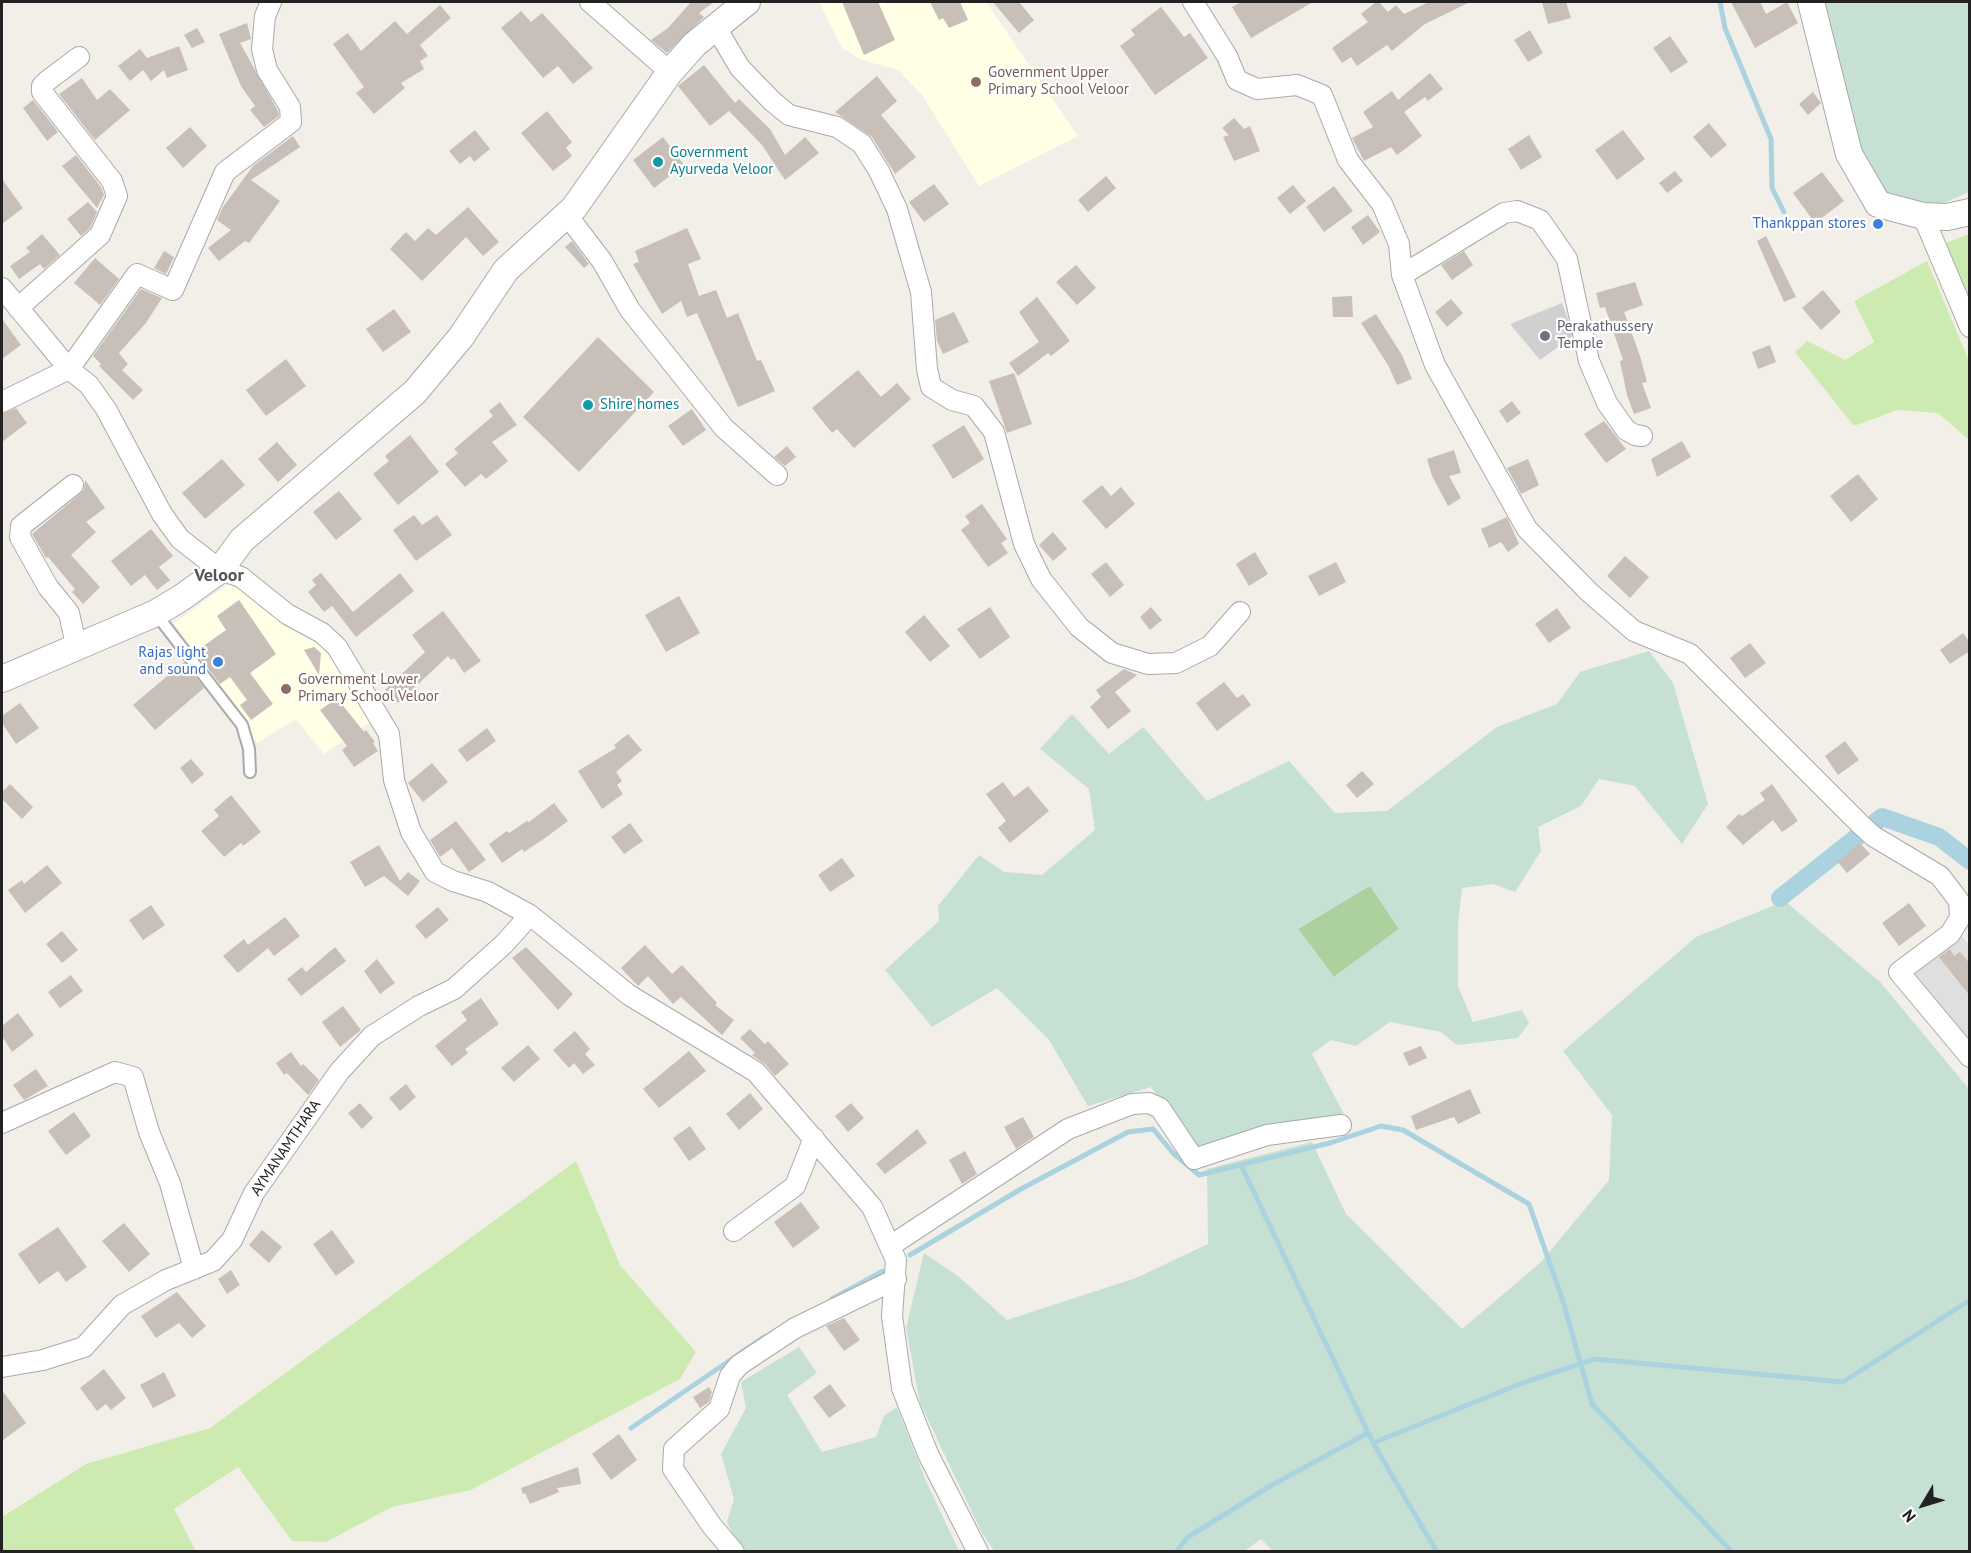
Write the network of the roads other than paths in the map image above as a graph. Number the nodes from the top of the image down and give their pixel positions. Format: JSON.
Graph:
{"nodes":[{"id":1,"x":272,"y":2,"type":"edge"},
{"id":2,"x":590,"y":2,"type":"edge"},
{"id":3,"x":747,"y":2,"type":"edge"},
{"id":4,"x":1193,"y":2,"type":"edge"},
{"id":5,"x":1811,"y":2,"type":"edge"},
{"id":6,"x":716,"y":26,"type":"junction"},
{"id":7,"x":79,"y":57,"type":"dead end"},
{"id":8,"x":670,"y":72,"type":"junction"},
{"id":9,"x":1970,"y":212,"type":"edge"},
{"id":10,"x":567,"y":215,"type":"junction"},
{"id":11,"x":1923,"y":216,"type":"junction"},
{"id":12,"x":1402,"y":275,"type":"junction"},
{"id":13,"x":2,"y":288,"type":"edge"},
{"id":14,"x":18,"y":308,"type":"junction"},
{"id":15,"x":1970,"y":327,"type":"edge"},
{"id":16,"x":69,"y":369,"type":"junction"},
{"id":17,"x":2,"y":402,"type":"edge"},
{"id":18,"x":1642,"y":436,"type":"dead end"},
{"id":19,"x":777,"y":475,"type":"dead end"},
{"id":20,"x":73,"y":484,"type":"dead end"},
{"id":21,"x":219,"y":570,"type":"junction"},
{"id":22,"x":1240,"y":612,"type":"dead end"},
{"id":23,"x":156,"y":613,"type":"junction"},
{"id":24,"x":76,"y":645,"type":"junction"},
{"id":25,"x":2,"y":679,"type":"edge"},
{"id":26,"x":250,"y":772,"type":"dead end"},
{"id":27,"x":530,"y":915,"type":"junction"},
{"id":28,"x":1965,"y":916,"type":"edge"},
{"id":29,"x":1970,"y":1057,"type":"edge"},
{"id":30,"x":2,"y":1123,"type":"edge"},
{"id":31,"x":1341,"y":1125,"type":"dead end"},
{"id":32,"x":814,"y":1138,"type":"junction"},
{"id":33,"x":734,"y":1231,"type":"dead end"},
{"id":34,"x":891,"y":1246,"type":"junction"},
{"id":35,"x":194,"y":1269,"type":"junction"},
{"id":36,"x":896,"y":1279,"type":"junction"},
{"id":37,"x":2,"y":1367,"type":"edge"},
{"id":38,"x":734,"y":1551,"type":"edge"},
{"id":39,"x":978,"y":1551,"type":"edge"}],
"edges":[{"from":1,"to":16,"type":"street"},
{"from":2,"to":8,"type":"street"},
{"from":3,"to":6,"type":"street"},
{"from":4,"to":12,"type":"street"},
{"from":5,"to":11,"type":"street"},
{"from":6,"to":8,"type":"street"},
{"from":6,"to":22,"type":"street"},
{"from":7,"to":14,"type":"street"},
{"from":8,"to":10,"type":"street"},
{"from":9,"to":11,"type":"street"},
{"from":10,"to":19,"type":"street"},
{"from":10,"to":21,"type":"street"},
{"from":11,"to":15,"type":"street"},
{"from":12,"to":18,"type":"street"},
{"from":12,"to":28,"type":"street"},
{"from":13,"to":14,"type":"street"},
{"from":14,"to":16,"type":"street"},
{"from":16,"to":17,"type":"street"},
{"from":16,"to":21,"type":"street"},
{"from":20,"to":24,"type":"street"},
{"from":21,"to":23,"type":"street"},
{"from":21,"to":27,"type":"street"},
{"from":23,"to":24,"type":"street"},
{"from":23,"to":26,"type":"lane"},
{"from":24,"to":25,"type":"street"},
{"from":27,"to":32,"type":"street"},
{"from":27,"to":35,"type":"street","name":"AYMANAMTHARA"},
{"from":28,"to":29,"type":"street"},
{"from":30,"to":35,"type":"street"},
{"from":31,"to":34,"type":"street"},
{"from":32,"to":33,"type":"street"},
{"from":32,"to":34,"type":"street"},
{"from":34,"to":36,"type":"street"},
{"from":35,"to":37,"type":"street","name":"AYMANAMTHARA"},
{"from":36,"to":38,"type":"street"},
{"from":36,"to":39,"type":"street"}]}
